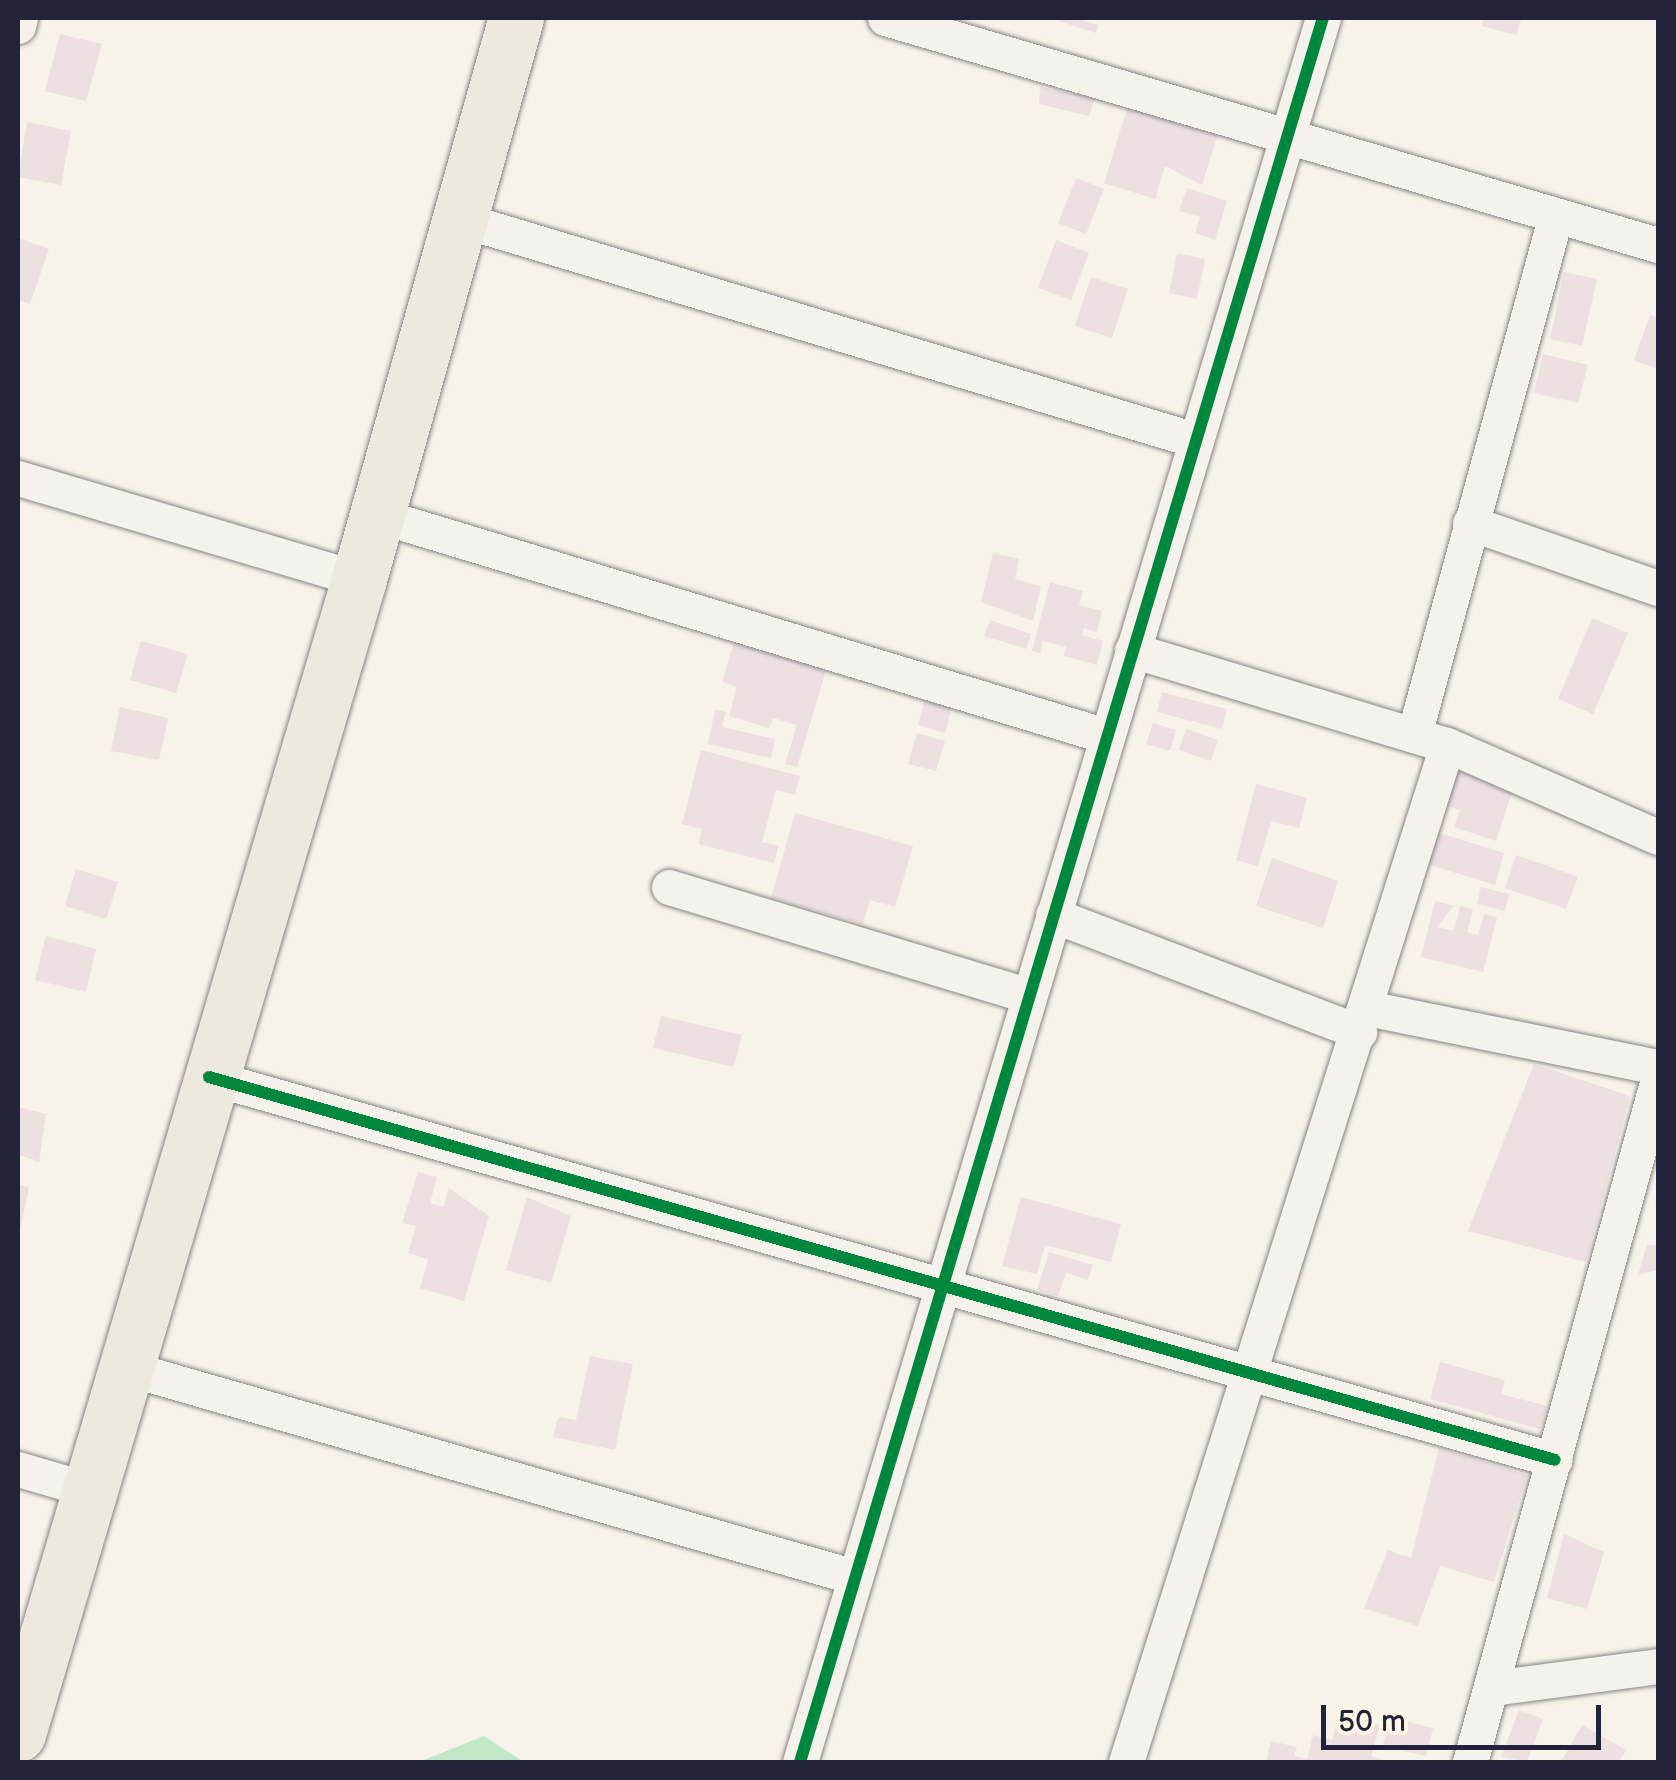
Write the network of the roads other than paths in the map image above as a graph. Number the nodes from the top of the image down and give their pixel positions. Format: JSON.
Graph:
{"nodes":[{"id":1,"x":20,"y":18,"type":"edge"},
{"id":2,"x":516,"y":18,"type":"edge"},
{"id":3,"x":1323,"y":18,"type":"edge"},
{"id":4,"x":897,"y":19,"type":"edge"},
{"id":5,"x":18,"y":26,"type":"edge"},
{"id":6,"x":1288,"y":141,"type":"junction"},
{"id":7,"x":1554,"y":218,"type":"junction"},
{"id":8,"x":459,"y":219,"type":"junction"},
{"id":9,"x":1658,"y":245,"type":"edge"},
{"id":10,"x":1195,"y":440,"type":"junction"},
{"id":11,"x":18,"y":478,"type":"edge"},
{"id":12,"x":376,"y":515,"type":"junction"},
{"id":13,"x":1470,"y":523,"type":"junction"},
{"id":14,"x":359,"y":579,"type":"junction"},
{"id":15,"x":1658,"y":588,"type":"edge"},
{"id":16,"x":1132,"y":650,"type":"junction"},
{"id":17,"x":1106,"y":736,"type":"junction"},
{"id":18,"x":1431,"y":740,"type":"junction"},
{"id":19,"x":1658,"y":836,"type":"edge"},
{"id":20,"x":669,"y":887,"type":"dead end"},
{"id":21,"x":1053,"y":915,"type":"junction"},
{"id":22,"x":1029,"y":996,"type":"junction"},
{"id":23,"x":1363,"y":1020,"type":"junction"},
{"id":24,"x":1658,"y":1066,"type":"edge"},
{"id":25,"x":209,"y":1077,"type":"junction"},
{"id":26,"x":1658,"y":1078,"type":"edge"},
{"id":27,"x":1653,"y":1131,"type":"edge"},
{"id":28,"x":943,"y":1283,"type":"junction"},
{"id":29,"x":123,"y":1367,"type":"junction"},
{"id":30,"x":1248,"y":1371,"type":"junction"},
{"id":31,"x":1556,"y":1460,"type":"junction"},
{"id":32,"x":18,"y":1469,"type":"edge"},
{"id":33,"x":90,"y":1490,"type":"junction"},
{"id":34,"x":856,"y":1577,"type":"junction"},
{"id":35,"x":1658,"y":1666,"type":"edge"},
{"id":36,"x":1491,"y":1688,"type":"junction"},
{"id":37,"x":18,"y":1734,"type":"edge"},
{"id":38,"x":800,"y":1762,"type":"edge"},
{"id":39,"x":1126,"y":1762,"type":"edge"},
{"id":40,"x":1470,"y":1762,"type":"edge"}],
"edges":[{"from":1,"to":5,"type":"street"},
{"from":2,"to":8,"type":"main road"},
{"from":3,"to":6,"type":"street"},
{"from":4,"to":6,"type":"street"},
{"from":6,"to":7,"type":"street"},
{"from":6,"to":10,"type":"street"},
{"from":7,"to":9,"type":"street"},
{"from":7,"to":13,"type":"street"},
{"from":8,"to":10,"type":"street"},
{"from":8,"to":12,"type":"main road"},
{"from":10,"to":16,"type":"street"},
{"from":11,"to":14,"type":"street"},
{"from":12,"to":14,"type":"main road"},
{"from":12,"to":17,"type":"street"},
{"from":13,"to":15,"type":"street"},
{"from":13,"to":18,"type":"street"},
{"from":14,"to":25,"type":"main road"},
{"from":16,"to":17,"type":"street"},
{"from":16,"to":18,"type":"street"},
{"from":17,"to":21,"type":"street"},
{"from":18,"to":19,"type":"street"},
{"from":18,"to":23,"type":"street"},
{"from":20,"to":22,"type":"street"},
{"from":21,"to":22,"type":"street"},
{"from":21,"to":23,"type":"street"},
{"from":22,"to":28,"type":"street"},
{"from":23,"to":24,"type":"street"},
{"from":23,"to":30,"type":"street"},
{"from":25,"to":28,"type":"street"},
{"from":25,"to":29,"type":"main road"},
{"from":26,"to":27,"type":"street"},
{"from":27,"to":31,"type":"street"},
{"from":28,"to":30,"type":"street"},
{"from":28,"to":34,"type":"street"},
{"from":29,"to":33,"type":"main road"},
{"from":29,"to":34,"type":"street"},
{"from":30,"to":31,"type":"street"},
{"from":30,"to":39,"type":"street"},
{"from":31,"to":36,"type":"street"},
{"from":32,"to":33,"type":"street"},
{"from":33,"to":37,"type":"main road"},
{"from":34,"to":38,"type":"street"},
{"from":35,"to":36,"type":"street"},
{"from":36,"to":40,"type":"street"}]}
